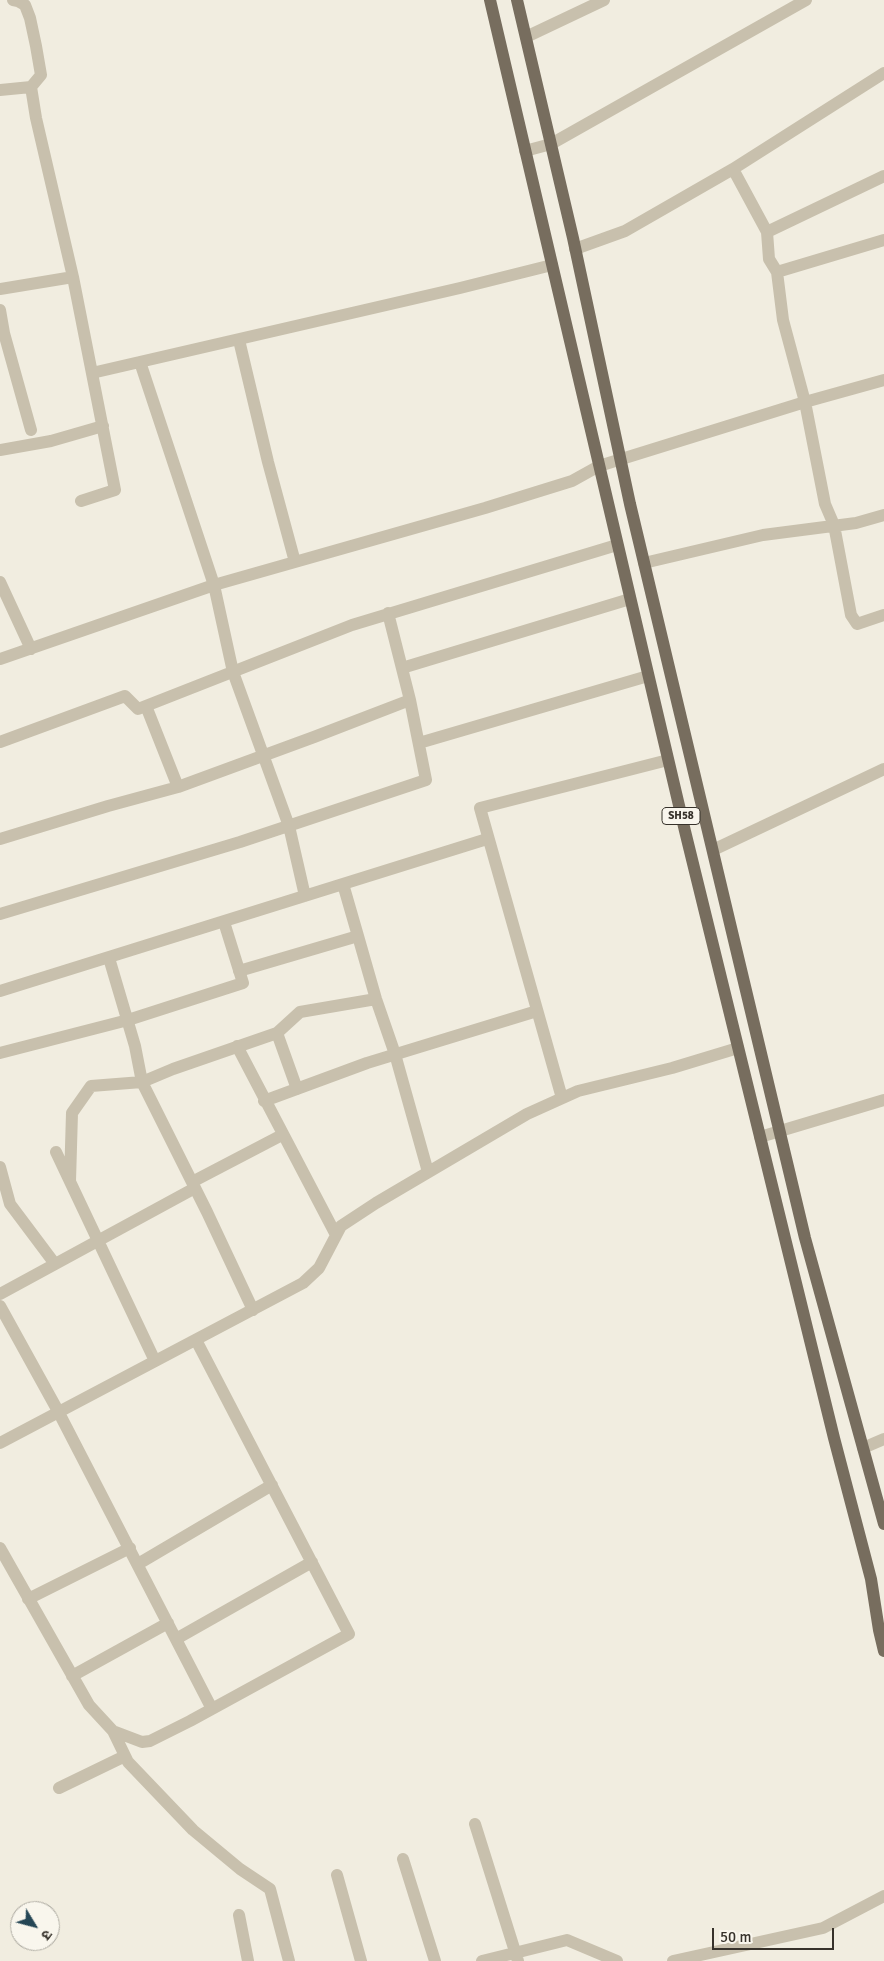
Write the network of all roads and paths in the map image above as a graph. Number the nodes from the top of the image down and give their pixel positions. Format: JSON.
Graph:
{"nodes":[{"id":1,"x":13,"y":0,"type":"edge"},
{"id":2,"x":490,"y":0,"type":"edge"},
{"id":3,"x":517,"y":0,"type":"edge"},
{"id":4,"x":604,"y":0,"type":"edge"},
{"id":5,"x":806,"y":0,"type":"edge"},
{"id":6,"x":526,"y":37,"type":"junction"},
{"id":7,"x":884,"y":74,"type":"edge"},
{"id":8,"x":31,"y":87,"type":"junction"},
{"id":9,"x":0,"y":90,"type":"edge"},
{"id":10,"x":550,"y":144,"type":"junction"},
{"id":11,"x":525,"y":152,"type":"junction"},
{"id":12,"x":734,"y":168,"type":"junction"},
{"id":13,"x":884,"y":176,"type":"edge"},
{"id":14,"x":767,"y":232,"type":"junction"},
{"id":15,"x":884,"y":240,"type":"edge"},
{"id":16,"x":575,"y":250,"type":"junction"},
{"id":17,"x":552,"y":265,"type":"junction"},
{"id":18,"x":777,"y":272,"type":"junction"},
{"id":19,"x":73,"y":277,"type":"junction"},
{"id":20,"x":0,"y":289,"type":"edge"},
{"id":21,"x":0,"y":310,"type":"edge"},
{"id":22,"x":239,"y":340,"type":"junction"},
{"id":23,"x":140,"y":362,"type":"junction"},
{"id":24,"x":92,"y":372,"type":"junction"},
{"id":25,"x":884,"y":380,"type":"edge"},
{"id":26,"x":805,"y":402,"type":"junction"},
{"id":27,"x":103,"y":426,"type":"junction"},
{"id":28,"x":31,"y":430,"type":"dead end"},
{"id":29,"x":0,"y":450,"type":"edge"},
{"id":30,"x":621,"y":460,"type":"junction"},
{"id":31,"x":598,"y":466,"type":"junction"},
{"id":32,"x":80,"y":501,"type":"dead end"},
{"id":33,"x":884,"y":515,"type":"edge"},
{"id":34,"x":834,"y":525,"type":"junction"},
{"id":35,"x":617,"y":546,"type":"junction"},
{"id":36,"x":295,"y":562,"type":"junction"},
{"id":37,"x":644,"y":563,"type":"junction"},
{"id":38,"x":0,"y":582,"type":"edge"},
{"id":39,"x":214,"y":585,"type":"junction"},
{"id":40,"x":630,"y":599,"type":"junction"},
{"id":41,"x":388,"y":613,"type":"junction"},
{"id":42,"x":884,"y":614,"type":"edge"},
{"id":43,"x":31,"y":649,"type":"junction"},
{"id":44,"x":0,"y":659,"type":"edge"},
{"id":45,"x":402,"y":668,"type":"junction"},
{"id":46,"x":233,"y":672,"type":"junction"},
{"id":47,"x":648,"y":676,"type":"junction"},
{"id":48,"x":410,"y":700,"type":"junction"},
{"id":49,"x":146,"y":706,"type":"junction"},
{"id":50,"x":0,"y":742,"type":"edge"},
{"id":51,"x":419,"y":743,"type":"junction"},
{"id":52,"x":263,"y":756,"type":"junction"},
{"id":53,"x":668,"y":760,"type":"junction"},
{"id":54,"x":884,"y":770,"type":"edge"},
{"id":55,"x":178,"y":786,"type":"junction"},
{"id":56,"x":289,"y":826,"type":"junction"},
{"id":57,"x":0,"y":839,"type":"edge"},
{"id":58,"x":487,"y":839,"type":"junction"},
{"id":59,"x":713,"y":850,"type":"junction"},
{"id":60,"x":343,"y":884,"type":"junction"},
{"id":61,"x":305,"y":896,"type":"junction"},
{"id":62,"x":0,"y":914,"type":"edge"},
{"id":63,"x":224,"y":922,"type":"junction"},
{"id":64,"x":358,"y":936,"type":"junction"},
{"id":65,"x":109,"y":958,"type":"junction"},
{"id":66,"x":239,"y":971,"type":"junction"},
{"id":67,"x":0,"y":991,"type":"edge"},
{"id":68,"x":376,"y":999,"type":"junction"},
{"id":69,"x":537,"y":1011,"type":"junction"},
{"id":70,"x":128,"y":1020,"type":"junction"},
{"id":71,"x":277,"y":1033,"type":"junction"},
{"id":72,"x":237,"y":1046,"type":"junction"},
{"id":73,"x":738,"y":1048,"type":"junction"},
{"id":74,"x":0,"y":1052,"type":"edge"},
{"id":75,"x":395,"y":1054,"type":"junction"},
{"id":76,"x":142,"y":1082,"type":"junction"},
{"id":77,"x":297,"y":1089,"type":"junction"},
{"id":78,"x":562,"y":1098,"type":"junction"},
{"id":79,"x":884,"y":1100,"type":"edge"},
{"id":80,"x":264,"y":1101,"type":"junction"},
{"id":81,"x":780,"y":1131,"type":"junction"},
{"id":82,"x":282,"y":1135,"type":"junction"},
{"id":83,"x":760,"y":1137,"type":"junction"},
{"id":84,"x":56,"y":1152,"type":"dead end"},
{"id":85,"x":0,"y":1167,"type":"edge"},
{"id":86,"x":428,"y":1172,"type":"junction"},
{"id":87,"x":70,"y":1181,"type":"junction"},
{"id":88,"x":194,"y":1185,"type":"junction"},
{"id":89,"x":336,"y":1236,"type":"junction"},
{"id":90,"x":98,"y":1240,"type":"junction"},
{"id":91,"x":55,"y":1264,"type":"junction"},
{"id":92,"x":0,"y":1294,"type":"edge"},
{"id":93,"x":0,"y":1306,"type":"edge"},
{"id":94,"x":253,"y":1310,"type":"junction"},
{"id":95,"x":196,"y":1340,"type":"junction"},
{"id":96,"x":155,"y":1361,"type":"junction"},
{"id":97,"x":58,"y":1411,"type":"junction"},
{"id":98,"x":884,"y":1439,"type":"edge"},
{"id":99,"x":0,"y":1443,"type":"edge"},
{"id":100,"x":863,"y":1448,"type":"junction"},
{"id":101,"x":272,"y":1485,"type":"junction"},
{"id":102,"x":884,"y":1524,"type":"edge"},
{"id":103,"x":0,"y":1548,"type":"edge"},
{"id":104,"x":130,"y":1548,"type":"junction"},
{"id":105,"x":312,"y":1562,"type":"junction"},
{"id":106,"x":138,"y":1564,"type":"junction"},
{"id":107,"x":28,"y":1599,"type":"junction"},
{"id":108,"x":168,"y":1623,"type":"junction"},
{"id":109,"x":176,"y":1639,"type":"junction"},
{"id":110,"x":884,"y":1651,"type":"edge"},
{"id":111,"x":72,"y":1676,"type":"junction"},
{"id":112,"x":212,"y":1708,"type":"junction"},
{"id":113,"x":113,"y":1731,"type":"junction"},
{"id":114,"x":125,"y":1756,"type":"junction"},
{"id":115,"x":59,"y":1788,"type":"dead end"},
{"id":116,"x":476,"y":1824,"type":"dead end"},
{"id":117,"x":402,"y":1859,"type":"dead end"},
{"id":118,"x":337,"y":1875,"type":"dead end"},
{"id":119,"x":884,"y":1896,"type":"edge"},
{"id":120,"x":239,"y":1915,"type":"dead end"},
{"id":121,"x":517,"y":1956,"type":"edge"},
{"id":122,"x":248,"y":1961,"type":"edge"},
{"id":123,"x":289,"y":1961,"type":"edge"},
{"id":124,"x":362,"y":1961,"type":"edge"},
{"id":125,"x":435,"y":1961,"type":"edge"},
{"id":126,"x":482,"y":1961,"type":"edge"},
{"id":127,"x":617,"y":1961,"type":"edge"},
{"id":128,"x":673,"y":1961,"type":"edge"}],
"edges":[{"from":1,"to":8,"type":"street"},
{"from":2,"to":11,"type":"main road","number":"SH58"},
{"from":3,"to":6,"type":"main road","number":"SH58"},
{"from":4,"to":6,"type":"street"},
{"from":5,"to":10,"type":"street"},
{"from":6,"to":10,"type":"main road","number":"SH58"},
{"from":7,"to":12,"type":"street"},
{"from":8,"to":9,"type":"street"},
{"from":8,"to":19,"type":"street"},
{"from":10,"to":11,"type":"street"},
{"from":10,"to":16,"type":"main road","number":"SH58"},
{"from":11,"to":17,"type":"main road","number":"SH58"},
{"from":12,"to":14,"type":"street"},
{"from":12,"to":16,"type":"street"},
{"from":13,"to":14,"type":"street"},
{"from":14,"to":18,"type":"street"},
{"from":15,"to":18,"type":"street"},
{"from":16,"to":30,"type":"main road","number":"SH58"},
{"from":17,"to":22,"type":"street"},
{"from":17,"to":31,"type":"main road","number":"SH58"},
{"from":18,"to":26,"type":"street"},
{"from":19,"to":20,"type":"street"},
{"from":19,"to":24,"type":"street"},
{"from":21,"to":28,"type":"street"},
{"from":22,"to":23,"type":"street"},
{"from":22,"to":36,"type":"street"},
{"from":23,"to":24,"type":"street"},
{"from":23,"to":39,"type":"street"},
{"from":24,"to":27,"type":"street"},
{"from":25,"to":26,"type":"street"},
{"from":26,"to":30,"type":"street"},
{"from":26,"to":34,"type":"street"},
{"from":27,"to":29,"type":"street"},
{"from":27,"to":32,"type":"street"},
{"from":30,"to":31,"type":"street"},
{"from":30,"to":37,"type":"main road","number":"SH58"},
{"from":31,"to":35,"type":"main road","number":"SH58"},
{"from":31,"to":36,"type":"street"},
{"from":33,"to":34,"type":"street"},
{"from":34,"to":37,"type":"street"},
{"from":34,"to":42,"type":"street"},
{"from":35,"to":40,"type":"main road","number":"SH58"},
{"from":35,"to":41,"type":"street"},
{"from":36,"to":39,"type":"street"},
{"from":37,"to":59,"type":"main road","number":"SH58"},
{"from":38,"to":43,"type":"street"},
{"from":39,"to":43,"type":"street"},
{"from":39,"to":46,"type":"street"},
{"from":40,"to":45,"type":"street"},
{"from":40,"to":47,"type":"main road","number":"SH58"},
{"from":41,"to":45,"type":"street"},
{"from":41,"to":46,"type":"street"},
{"from":43,"to":44,"type":"street"},
{"from":45,"to":48,"type":"street"},
{"from":46,"to":49,"type":"street"},
{"from":46,"to":52,"type":"street"},
{"from":47,"to":51,"type":"street"},
{"from":47,"to":53,"type":"main road","number":"SH58"},
{"from":48,"to":51,"type":"street"},
{"from":48,"to":52,"type":"street"},
{"from":49,"to":50,"type":"street"},
{"from":49,"to":55,"type":"street"},
{"from":51,"to":56,"type":"street"},
{"from":52,"to":55,"type":"street"},
{"from":52,"to":56,"type":"street"},
{"from":53,"to":58,"type":"street"},
{"from":53,"to":73,"type":"main road","number":"SH58"},
{"from":54,"to":59,"type":"street"},
{"from":55,"to":57,"type":"street"},
{"from":56,"to":61,"type":"street"},
{"from":56,"to":62,"type":"street"},
{"from":58,"to":60,"type":"street"},
{"from":58,"to":69,"type":"street"},
{"from":59,"to":81,"type":"main road","number":"SH58"},
{"from":60,"to":61,"type":"street"},
{"from":60,"to":64,"type":"street"},
{"from":61,"to":63,"type":"street"},
{"from":63,"to":65,"type":"street"},
{"from":63,"to":66,"type":"street"},
{"from":64,"to":66,"type":"street"},
{"from":64,"to":68,"type":"street"},
{"from":65,"to":67,"type":"street"},
{"from":65,"to":70,"type":"street"},
{"from":66,"to":70,"type":"street"},
{"from":68,"to":71,"type":"street"},
{"from":68,"to":75,"type":"street"},
{"from":69,"to":75,"type":"street"},
{"from":69,"to":78,"type":"street"},
{"from":70,"to":74,"type":"street"},
{"from":70,"to":76,"type":"street"},
{"from":71,"to":72,"type":"street"},
{"from":71,"to":77,"type":"street"},
{"from":72,"to":76,"type":"street"},
{"from":72,"to":80,"type":"street"},
{"from":73,"to":78,"type":"street"},
{"from":73,"to":83,"type":"main road","number":"SH58"},
{"from":75,"to":77,"type":"street"},
{"from":75,"to":86,"type":"street"},
{"from":76,"to":87,"type":"street"},
{"from":76,"to":88,"type":"street"},
{"from":77,"to":80,"type":"street"},
{"from":78,"to":86,"type":"street"},
{"from":79,"to":81,"type":"street"},
{"from":80,"to":82,"type":"street"},
{"from":81,"to":83,"type":"street"},
{"from":81,"to":100,"type":"main road","number":"SH58"},
{"from":82,"to":88,"type":"street"},
{"from":82,"to":89,"type":"street"},
{"from":83,"to":110,"type":"main road","number":"SH58"},
{"from":84,"to":87,"type":"street"},
{"from":85,"to":91,"type":"street"},
{"from":86,"to":89,"type":"street"},
{"from":87,"to":90,"type":"street"},
{"from":88,"to":90,"type":"street"},
{"from":88,"to":94,"type":"street"},
{"from":89,"to":94,"type":"street"},
{"from":90,"to":91,"type":"street"},
{"from":90,"to":96,"type":"street"},
{"from":91,"to":92,"type":"street"},
{"from":93,"to":97,"type":"street"},
{"from":94,"to":95,"type":"street"},
{"from":95,"to":96,"type":"street"},
{"from":95,"to":101,"type":"street"},
{"from":96,"to":97,"type":"street"},
{"from":97,"to":99,"type":"street"},
{"from":97,"to":104,"type":"street"},
{"from":98,"to":100,"type":"street"},
{"from":100,"to":102,"type":"main road","number":"SH58"},
{"from":101,"to":105,"type":"street"},
{"from":101,"to":106,"type":"street"},
{"from":103,"to":107,"type":"street"},
{"from":104,"to":106,"type":"street"},
{"from":104,"to":107,"type":"street"},
{"from":105,"to":109,"type":"street"},
{"from":105,"to":112,"type":"street"},
{"from":106,"to":108,"type":"street"},
{"from":107,"to":111,"type":"street"},
{"from":108,"to":109,"type":"street"},
{"from":108,"to":111,"type":"street"},
{"from":109,"to":112,"type":"street"},
{"from":111,"to":113,"type":"street"},
{"from":112,"to":113,"type":"street"},
{"from":113,"to":114,"type":"street"},
{"from":114,"to":115,"type":"street"},
{"from":114,"to":123,"type":"street"},
{"from":116,"to":121,"type":"street"},
{"from":117,"to":125,"type":"street"},
{"from":118,"to":124,"type":"street"},
{"from":119,"to":128,"type":"street"},
{"from":120,"to":122,"type":"street"},
{"from":121,"to":126,"type":"street"},
{"from":121,"to":127,"type":"street"}]}
